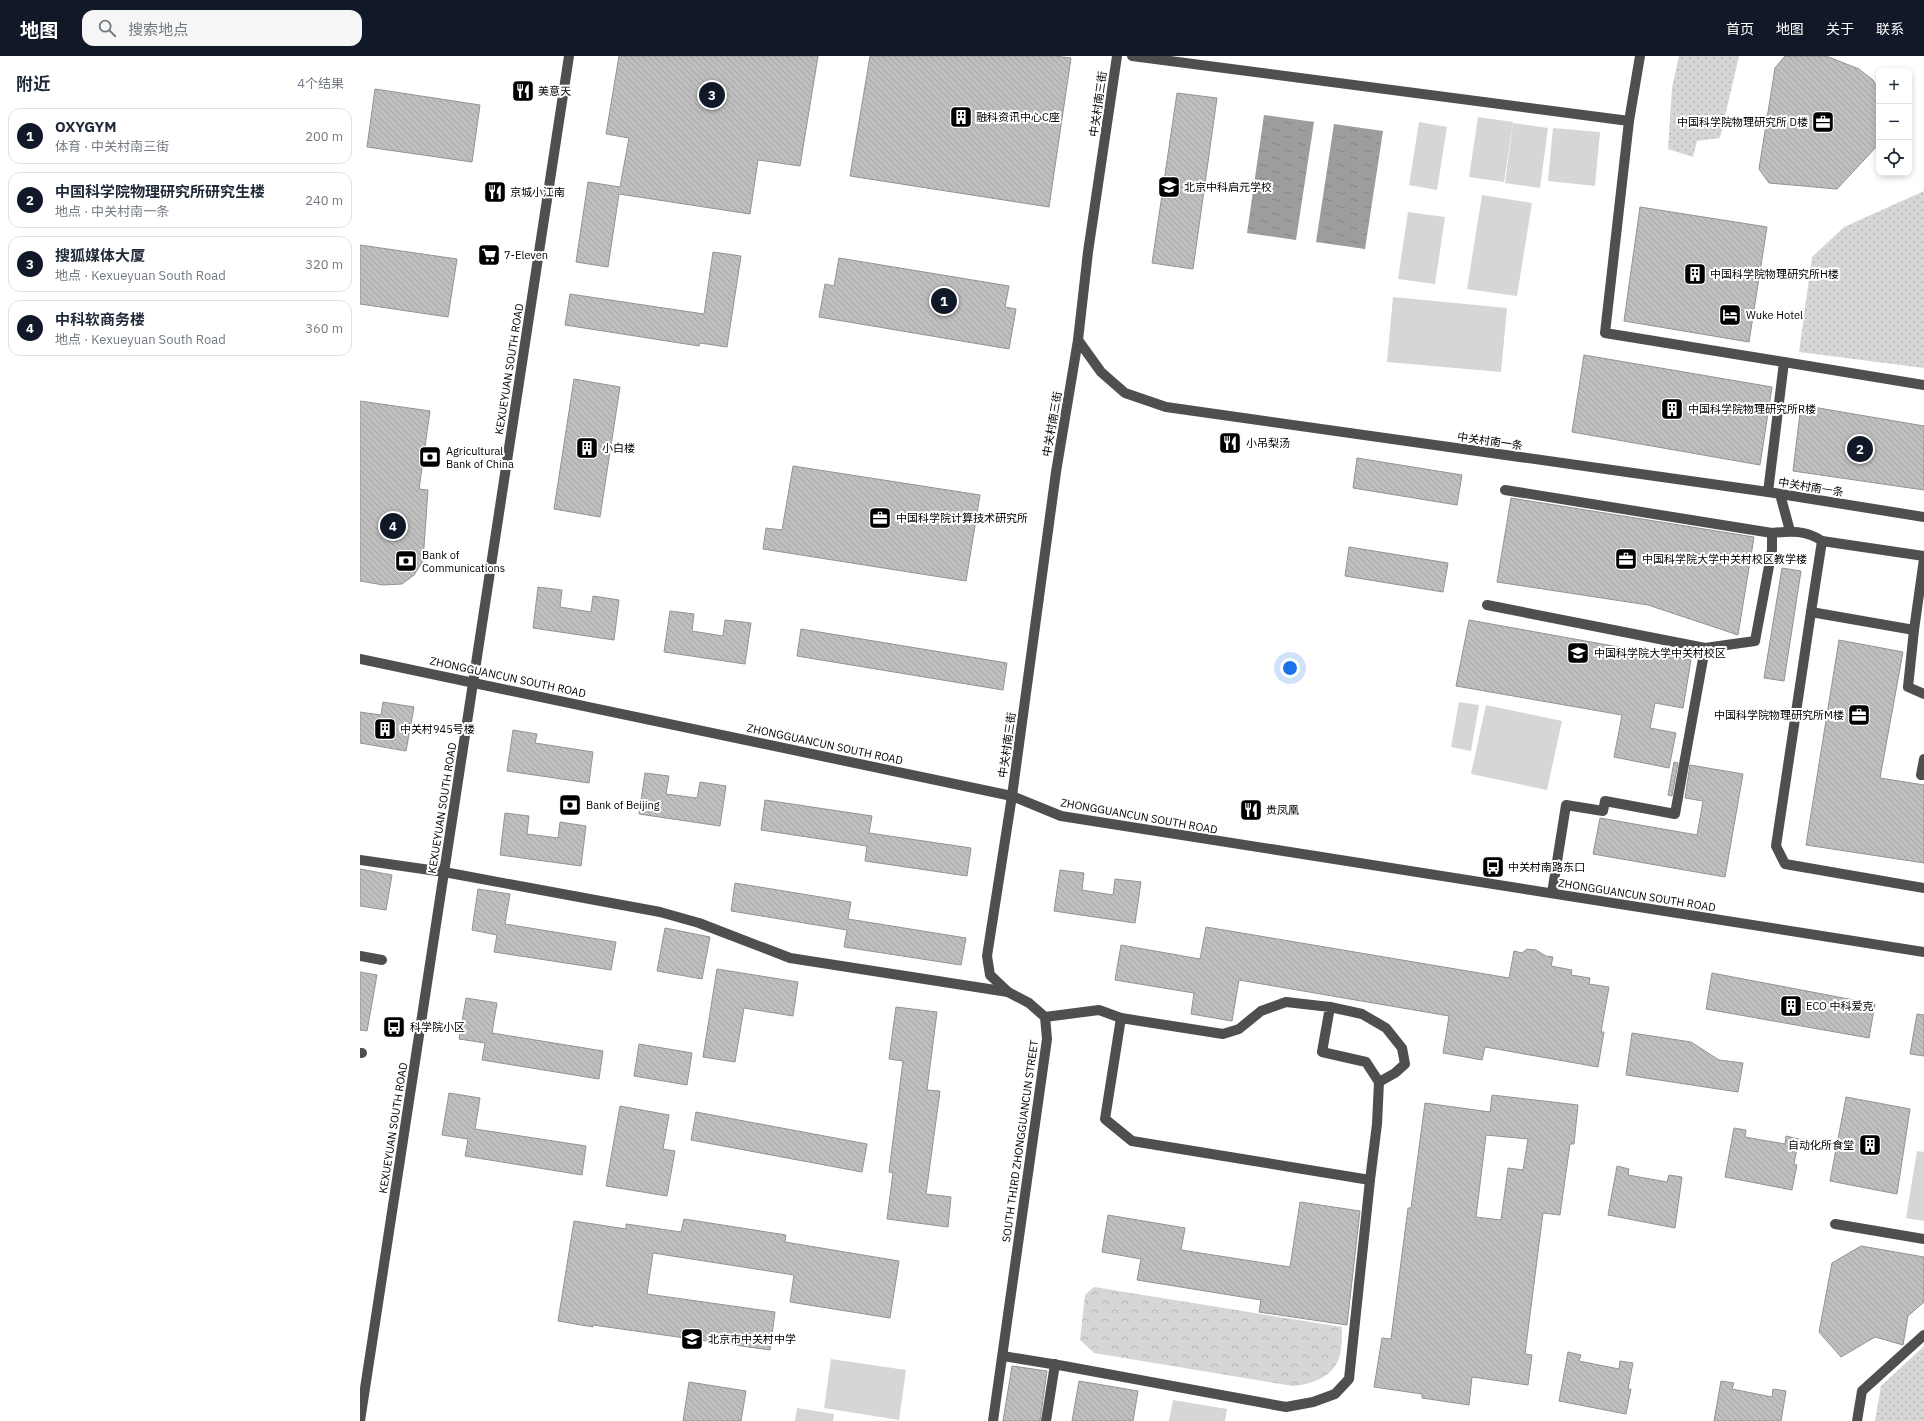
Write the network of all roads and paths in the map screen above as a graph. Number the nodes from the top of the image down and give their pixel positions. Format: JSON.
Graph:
{"nodes":[{"id":1,"x":569,"y":56,"type":"edge"},
{"id":2,"x":1117,"y":56,"type":"edge"},
{"id":3,"x":1132,"y":56,"type":"edge"},
{"id":4,"x":1640,"y":56,"type":"edge"},
{"id":5,"x":1629,"y":121,"type":"junction"},
{"id":6,"x":1078,"y":340,"type":"junction"},
{"id":7,"x":1784,"y":362,"type":"junction"},
{"id":8,"x":1924,"y":385,"type":"edge"},
{"id":9,"x":1505,"y":490,"type":"dead end"},
{"id":10,"x":1768,"y":492,"type":"junction"},
{"id":11,"x":1780,"y":494,"type":"junction"},
{"id":12,"x":1924,"y":517,"type":"edge"},
{"id":13,"x":1790,"y":531,"type":"junction"},
{"id":14,"x":1772,"y":533,"type":"junction"},
{"id":15,"x":1822,"y":541,"type":"junction"},
{"id":16,"x":1924,"y":556,"type":"edge"},
{"id":17,"x":1924,"y":559,"type":"edge"},
{"id":18,"x":1487,"y":605,"type":"dead end"},
{"id":19,"x":1811,"y":612,"type":"junction"},
{"id":20,"x":1914,"y":630,"type":"junction"},
{"id":21,"x":1705,"y":648,"type":"junction"},
{"id":22,"x":360,"y":659,"type":"edge"},
{"id":23,"x":473,"y":682,"type":"junction"},
{"id":24,"x":1924,"y":694,"type":"edge"},
{"id":25,"x":1924,"y":759,"type":"edge"},
{"id":26,"x":1924,"y":775,"type":"edge"},
{"id":27,"x":1012,"y":796,"type":"junction"},
{"id":28,"x":360,"y":860,"type":"edge"},
{"id":29,"x":444,"y":872,"type":"junction"},
{"id":30,"x":1924,"y":888,"type":"edge"},
{"id":31,"x":1552,"y":893,"type":"junction"},
{"id":32,"x":1924,"y":952,"type":"edge"},
{"id":33,"x":360,"y":956,"type":"edge"},
{"id":34,"x":382,"y":960,"type":"dead end"},
{"id":35,"x":1008,"y":992,"type":"junction"},
{"id":36,"x":1330,"y":1006,"type":"junction"},
{"id":37,"x":1045,"y":1017,"type":"junction"},
{"id":38,"x":1122,"y":1018,"type":"junction"},
{"id":39,"x":1379,"y":1082,"type":"junction"},
{"id":40,"x":1370,"y":1180,"type":"junction"},
{"id":41,"x":1835,"y":1224,"type":"dead end"},
{"id":42,"x":1924,"y":1239,"type":"edge"},
{"id":43,"x":1924,"y":1335,"type":"edge"},
{"id":44,"x":1002,"y":1356,"type":"junction"},
{"id":45,"x":1055,"y":1364,"type":"junction"},
{"id":46,"x":360,"y":1421,"type":"edge"},
{"id":47,"x":993,"y":1421,"type":"edge"},
{"id":48,"x":1046,"y":1421,"type":"edge"},
{"id":49,"x":1857,"y":1421,"type":"edge"}],
"edges":[{"from":1,"to":23,"type":"street","name":"KEXUEYUAN SOUTH ROAD"},
{"from":2,"to":6,"type":"street","name":"中关村南三街"},
{"from":3,"to":5,"type":"street"},
{"from":4,"to":5,"type":"street"},
{"from":5,"to":7,"type":"street"},
{"from":6,"to":10,"type":"street","name":"中关村南一条"},
{"from":6,"to":27,"type":"street","name":"中关村南三街"},
{"from":7,"to":8,"type":"street"},
{"from":7,"to":10,"type":"street"},
{"from":9,"to":14,"type":"street"},
{"from":10,"to":11,"type":"street","name":"中关村南一条"},
{"from":11,"to":12,"type":"street","name":"中关村南一条"},
{"from":11,"to":13,"type":"street"},
{"from":13,"to":14,"type":"street"},
{"from":13,"to":15,"type":"street"},
{"from":14,"to":21,"type":"street"},
{"from":15,"to":16,"type":"street"},
{"from":15,"to":19,"type":"street"},
{"from":17,"to":20,"type":"street"},
{"from":18,"to":21,"type":"street"},
{"from":19,"to":20,"type":"street"},
{"from":19,"to":30,"type":"street"},
{"from":20,"to":24,"type":"street"},
{"from":21,"to":31,"type":"street"},
{"from":22,"to":23,"type":"street","name":"ZHONGGUANCUN SOUTH ROAD"},
{"from":23,"to":27,"type":"street","name":"ZHONGGUANCUN SOUTH ROAD"},
{"from":23,"to":29,"type":"street","name":"KEXUEYUAN SOUTH ROAD"},
{"from":25,"to":26,"type":"street"},
{"from":27,"to":31,"type":"street","name":"ZHONGGUANCUN SOUTH ROAD"},
{"from":27,"to":35,"type":"street"},
{"from":28,"to":29,"type":"street"},
{"from":29,"to":35,"type":"street"},
{"from":29,"to":46,"type":"street","name":"KEXUEYUAN SOUTH ROAD"},
{"from":31,"to":32,"type":"street","name":"ZHONGGUANCUN SOUTH ROAD"},
{"from":33,"to":34,"type":"street"},
{"from":35,"to":37,"type":"street"},
{"from":36,"to":38,"type":"street"},
{"from":36,"to":39,"type":"street"},
{"from":36,"to":39,"type":"street"},
{"from":37,"to":38,"type":"street"},
{"from":37,"to":44,"type":"street","name":"SOUTH THIRD ZHONGGUANCUN STREET"},
{"from":38,"to":40,"type":"street"},
{"from":39,"to":40,"type":"street"},
{"from":40,"to":45,"type":"street"},
{"from":41,"to":42,"type":"street"},
{"from":43,"to":49,"type":"street"},
{"from":44,"to":45,"type":"street"},
{"from":44,"to":47,"type":"street","name":"SOUTH THIRD ZHONGGUANCUN STREET"},
{"from":45,"to":48,"type":"street"}]}
